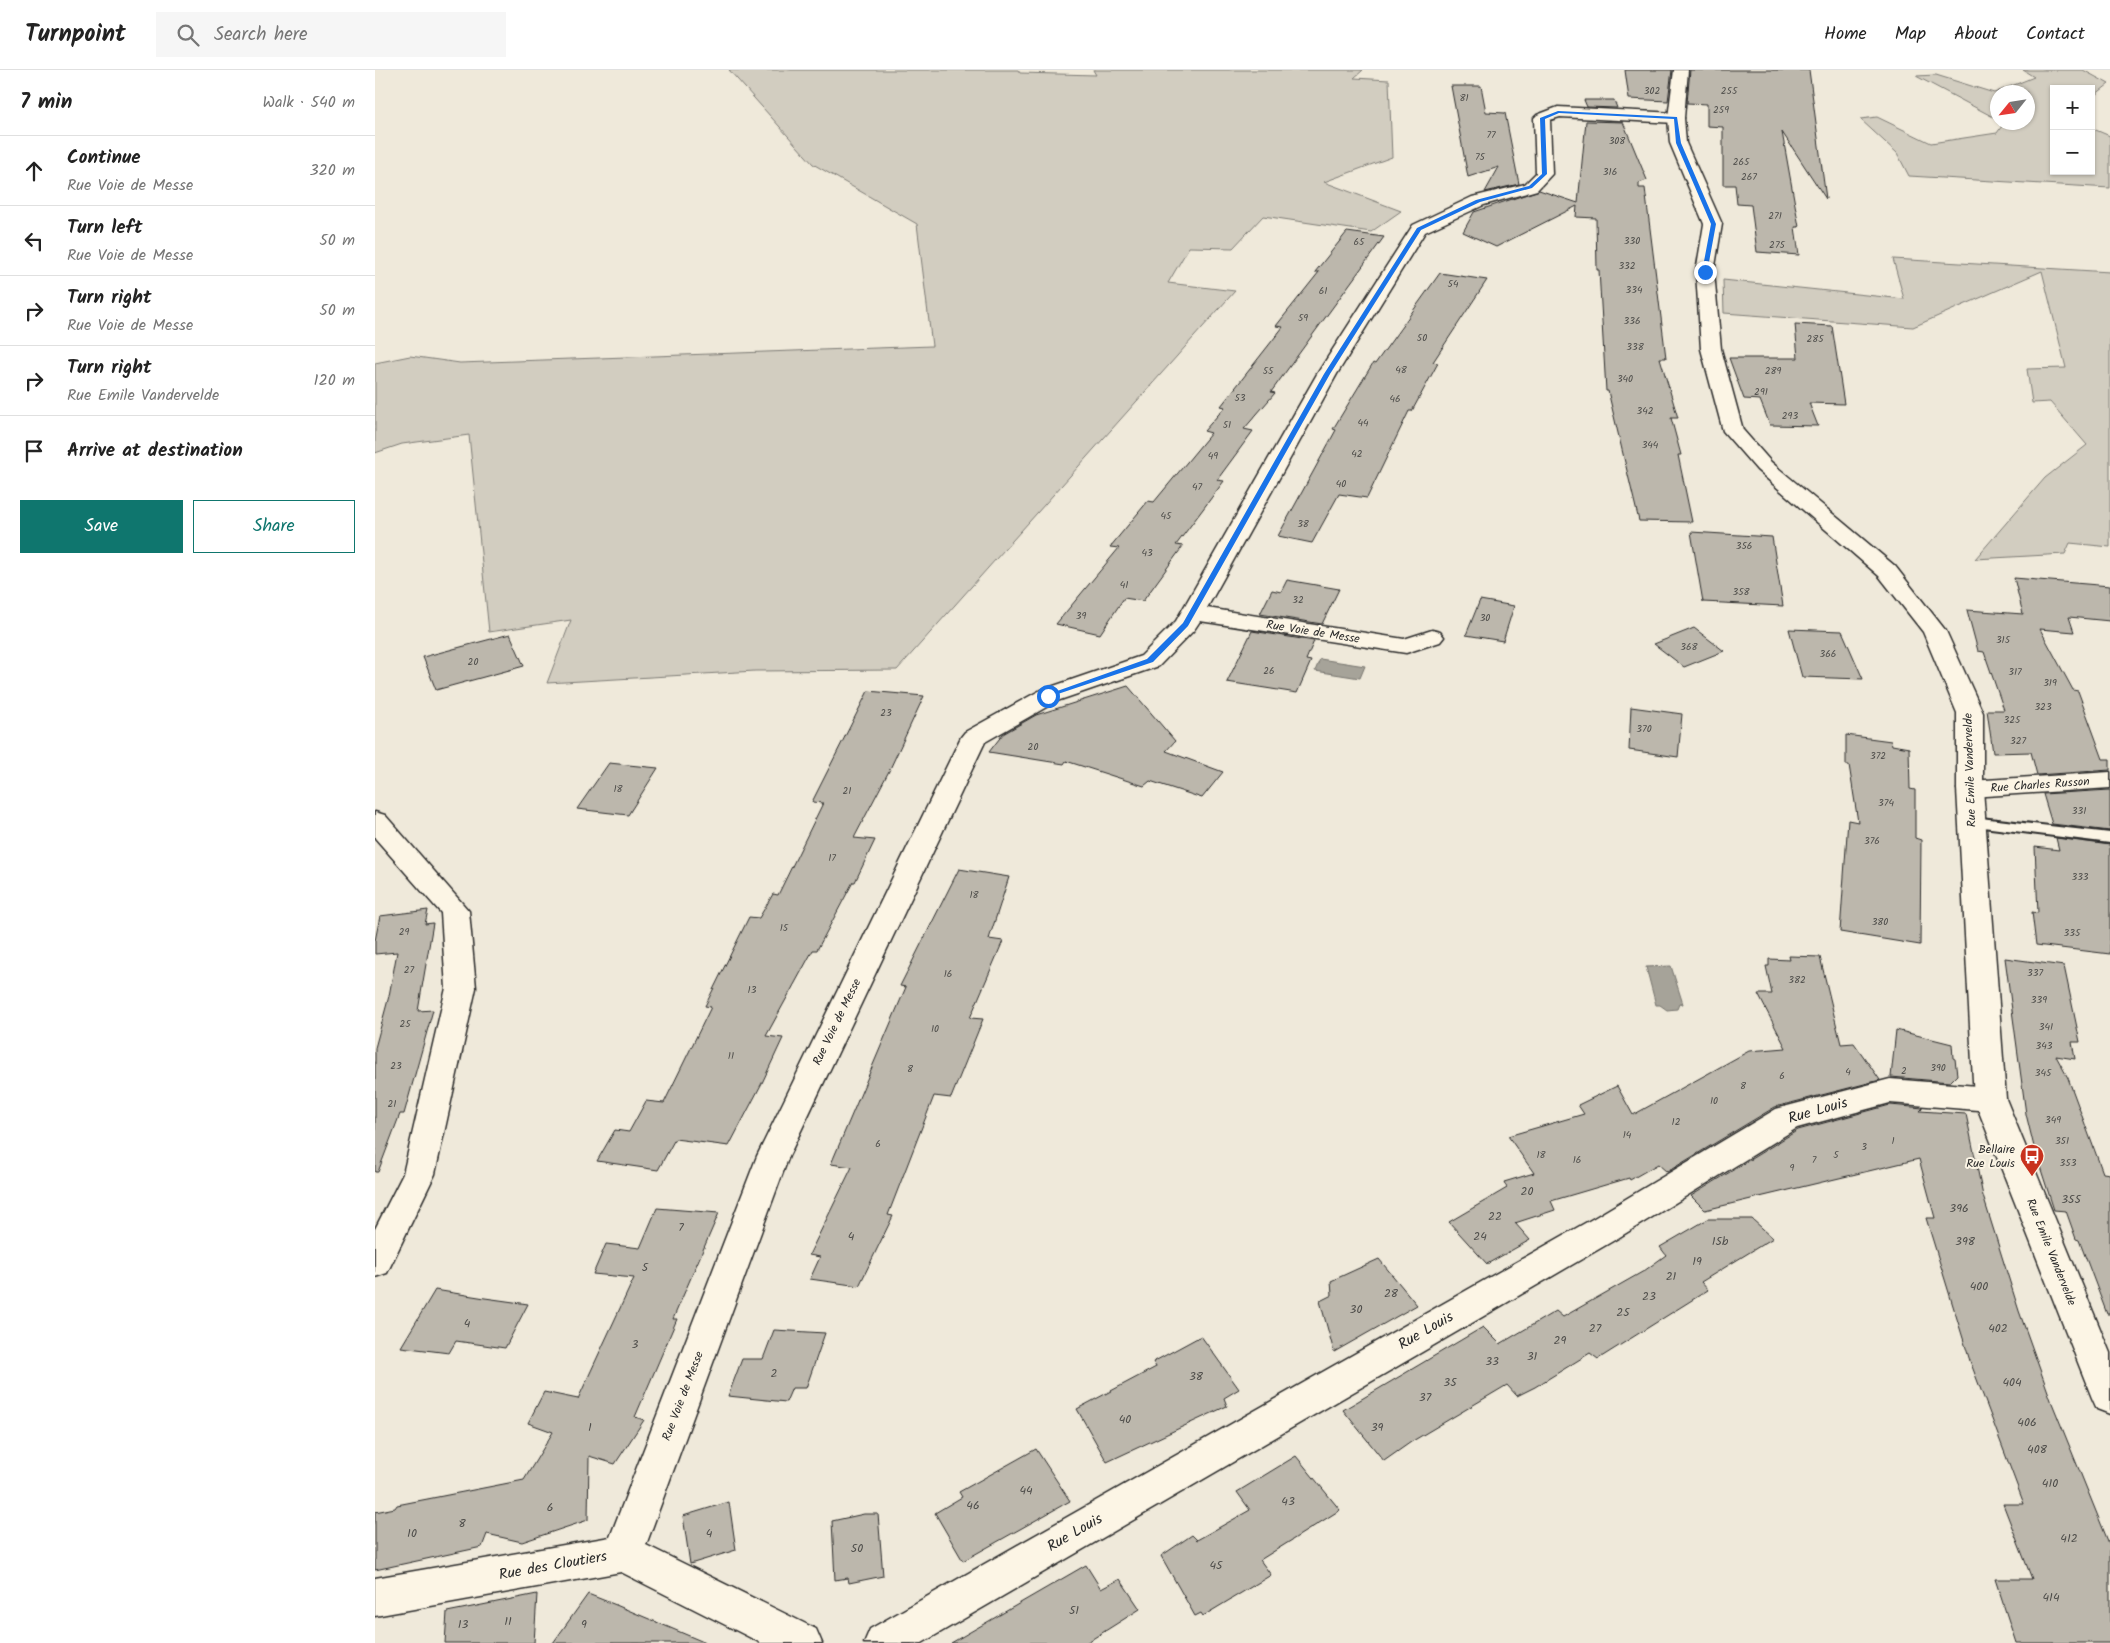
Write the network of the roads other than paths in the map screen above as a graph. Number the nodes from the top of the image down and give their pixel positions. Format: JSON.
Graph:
{"nodes":[{"id":1,"x":1681,"y":70,"type":"edge"},
{"id":2,"x":1676,"y":118,"type":"junction"},
{"id":3,"x":1192,"y":613,"type":"junction"},
{"id":4,"x":1432,"y":637,"type":"dead end"},
{"id":5,"x":2110,"y":780,"type":"edge"},
{"id":6,"x":1970,"y":789,"type":"junction"},
{"id":7,"x":375,"y":821,"type":"edge"},
{"id":8,"x":1972,"y":822,"type":"junction"},
{"id":9,"x":2110,"y":838,"type":"edge"},
{"id":10,"x":1990,"y":1099,"type":"junction"},
{"id":11,"x":375,"y":1263,"type":"edge"},
{"id":12,"x":2110,"y":1398,"type":"edge"},
{"id":13,"x":623,"y":1553,"type":"junction"},
{"id":14,"x":375,"y":1597,"type":"edge"},
{"id":15,"x":801,"y":1643,"type":"edge"},
{"id":16,"x":885,"y":1643,"type":"edge"}],
"edges":[{"from":1,"to":2,"type":"street","name":"Rue Emile Vandervelde"},
{"from":2,"to":3,"type":"street","name":"Rue Voie de Messe"},
{"from":2,"to":6,"type":"street","name":"Rue Emile Vandervelde"},
{"from":3,"to":4,"type":"street","name":"Rue Voie de Messe"},
{"from":3,"to":13,"type":"street","name":"Rue Voie de Messe"},
{"from":5,"to":6,"type":"street","name":"Rue Charles Russon"},
{"from":6,"to":8,"type":"street","name":"Rue Emile Vandervelde"},
{"from":7,"to":11,"type":"street"},
{"from":8,"to":9,"type":"lane"},
{"from":8,"to":10,"type":"street","name":"Rue Emile Vandervelde"},
{"from":10,"to":12,"type":"street","name":"Rue Emile Vandervelde"},
{"from":10,"to":16,"type":"street","name":"Rue Louis"},
{"from":13,"to":14,"type":"street","name":"Rue des Cloutiers"},
{"from":13,"to":15,"type":"street","name":"Rue des Cloutiers"}]}
